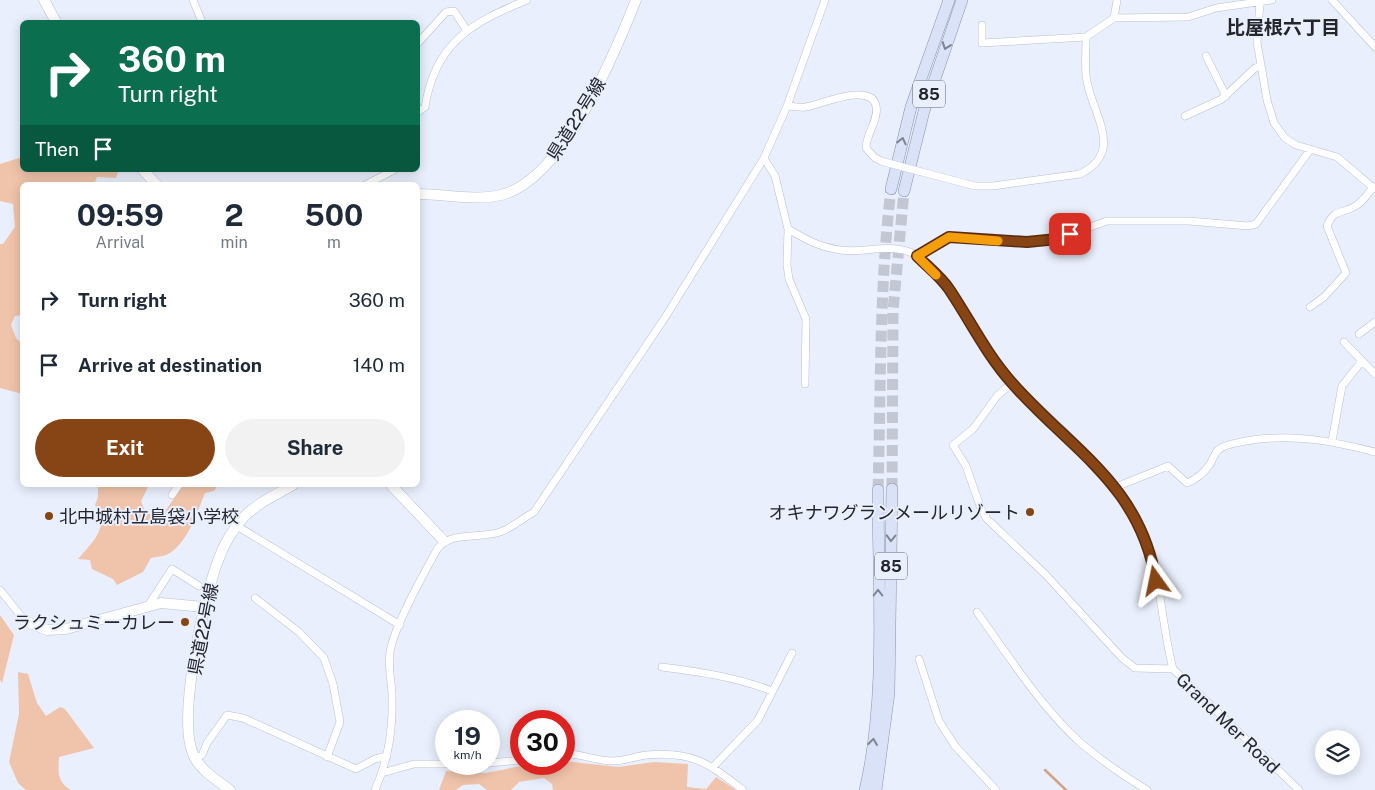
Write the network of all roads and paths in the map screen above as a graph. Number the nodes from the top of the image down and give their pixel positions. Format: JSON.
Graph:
{"nodes":[{"id":1,"x":44,"y":0,"type":"edge"},
{"id":2,"x":193,"y":0,"type":"edge"},
{"id":3,"x":527,"y":0,"type":"edge"},
{"id":4,"x":636,"y":0,"type":"edge"},
{"id":5,"x":825,"y":0,"type":"edge"},
{"id":6,"x":949,"y":0,"type":"edge"},
{"id":7,"x":962,"y":0,"type":"edge"},
{"id":8,"x":1117,"y":0,"type":"edge"},
{"id":9,"x":1272,"y":0,"type":"edge"},
{"id":10,"x":1332,"y":0,"type":"edge"},
{"id":11,"x":1262,"y":1,"type":"edge"},
{"id":12,"x":1114,"y":18,"type":"junction"},
{"id":13,"x":55,"y":20,"type":"edge"},
{"id":14,"x":201,"y":20,"type":"edge"},
{"id":15,"x":982,"y":25,"type":"dead end"},
{"id":16,"x":466,"y":29,"type":"junction"},
{"id":17,"x":1086,"y":37,"type":"junction"},
{"id":18,"x":420,"y":41,"type":"edge"},
{"id":19,"x":1375,"y":47,"type":"edge"},
{"id":20,"x":1206,"y":56,"type":"dead end"},
{"id":21,"x":1261,"y":66,"type":"junction"},
{"id":22,"x":1226,"y":96,"type":"junction"},
{"id":23,"x":787,"y":106,"type":"junction"},
{"id":24,"x":420,"y":111,"type":"edge"},
{"id":25,"x":1184,"y":116,"type":"dead end"},
{"id":26,"x":1310,"y":150,"type":"junction"},
{"id":27,"x":764,"y":158,"type":"junction"},
{"id":28,"x":145,"y":172,"type":"edge"},
{"id":29,"x":390,"y":172,"type":"edge"},
{"id":30,"x":153,"y":182,"type":"edge"},
{"id":31,"x":371,"y":182,"type":"edge"},
{"id":32,"x":1374,"y":188,"type":"edge"},
{"id":33,"x":891,"y":189,"type":"tunnel mouth"},
{"id":34,"x":904,"y":191,"type":"tunnel mouth"},
{"id":35,"x":420,"y":194,"type":"edge"},
{"id":36,"x":788,"y":229,"type":"junction"},
{"id":37,"x":917,"y":256,"type":"junction"},
{"id":38,"x":1310,"y":307,"type":"dead end"},
{"id":39,"x":1375,"y":322,"type":"edge"},
{"id":40,"x":1358,"y":334,"type":"dead end"},
{"id":41,"x":1344,"y":342,"type":"dead end"},
{"id":42,"x":1362,"y":360,"type":"junction"},
{"id":43,"x":1375,"y":374,"type":"edge"},
{"id":44,"x":1012,"y":383,"type":"junction"},
{"id":45,"x":805,"y":384,"type":"dead end"},
{"id":46,"x":1332,"y":441,"type":"junction"},
{"id":47,"x":1375,"y":452,"type":"edge"},
{"id":48,"x":178,"y":487,"type":"edge"},
{"id":49,"x":290,"y":487,"type":"edge"},
{"id":50,"x":392,"y":487,"type":"edge"},
{"id":51,"x":1116,"y":487,"type":"junction"},
{"id":52,"x":892,"y":489,"type":"tunnel mouth"},
{"id":53,"x":878,"y":490,"type":"tunnel mouth"},
{"id":54,"x":172,"y":495,"type":"dead end"},
{"id":55,"x":237,"y":526,"type":"junction"},
{"id":56,"x":444,"y":541,"type":"junction"},
{"id":57,"x":199,"y":586,"type":"dead end"},
{"id":58,"x":0,"y":590,"type":"edge"},
{"id":59,"x":254,"y":598,"type":"dead end"},
{"id":60,"x":148,"y":606,"type":"junction"},
{"id":61,"x":204,"y":607,"type":"junction"},
{"id":62,"x":977,"y":612,"type":"dead end"},
{"id":63,"x":25,"y":621,"type":"joint"},
{"id":64,"x":400,"y":625,"type":"junction"},
{"id":65,"x":884,"y":642,"type":"junction"},
{"id":66,"x":792,"y":653,"type":"dead end"},
{"id":67,"x":919,"y":659,"type":"dead end"},
{"id":68,"x":662,"y":667,"type":"dead end"},
{"id":69,"x":1172,"y":669,"type":"junction"},
{"id":70,"x":772,"y":691,"type":"junction"},
{"id":71,"x":575,"y":754,"type":"edge"},
{"id":72,"x":387,"y":756,"type":"junction"},
{"id":73,"x":327,"y":757,"type":"junction"},
{"id":74,"x":194,"y":758,"type":"junction"},
{"id":75,"x":435,"y":764,"type":"edge"},
{"id":76,"x":713,"y":767,"type":"junction"},
{"id":77,"x":382,"y":773,"type":"junction"},
{"id":78,"x":230,"y":790,"type":"edge"},
{"id":79,"x":376,"y":790,"type":"edge"},
{"id":80,"x":743,"y":790,"type":"edge"},
{"id":81,"x":865,"y":790,"type":"edge"},
{"id":82,"x":876,"y":790,"type":"edge"},
{"id":83,"x":996,"y":790,"type":"edge"},
{"id":84,"x":1147,"y":790,"type":"edge"},
{"id":85,"x":1299,"y":790,"type":"edge"}],
"edges":[{"from":1,"to":13,"type":"main road"},
{"from":2,"to":14,"type":"street"},
{"from":3,"to":16,"type":"street"},
{"from":4,"to":35,"type":"main road","name":"県道22号線"},
{"from":5,"to":23,"type":"street"},
{"from":33,"to":6,"type":"main road","number":"85","one_way":true},
{"from":7,"to":34,"type":"main road","number":"85","one_way":true},
{"from":8,"to":12,"type":"street"},
{"from":9,"to":11,"type":"street"},
{"from":10,"to":19,"type":"street"},
{"from":11,"to":12,"type":"street"},
{"from":11,"to":21,"type":"street"},
{"from":12,"to":17,"type":"street"},
{"from":15,"to":17,"type":"street"},
{"from":16,"to":18,"type":"street"},
{"from":16,"to":24,"type":"street"},
{"from":17,"to":23,"type":"street","bridge":true},
{"from":20,"to":22,"type":"street"},
{"from":21,"to":22,"type":"street"},
{"from":21,"to":26,"type":"street"},
{"from":22,"to":25,"type":"street"},
{"from":23,"to":27,"type":"street"},
{"from":26,"to":32,"type":"street"},
{"from":26,"to":37,"type":"street"},
{"from":27,"to":36,"type":"street"},
{"from":27,"to":56,"type":"street"},
{"from":28,"to":30,"type":"main road"},
{"from":29,"to":31,"type":"street"},
{"from":32,"to":38,"type":"street"},
{"from":36,"to":37,"type":"street","name":"Grand Mer Road"},
{"from":36,"to":45,"type":"street"},
{"from":37,"to":44,"type":"street","name":"Grand Mer Road"},
{"from":39,"to":40,"type":"street"},
{"from":41,"to":42,"type":"street"},
{"from":42,"to":43,"type":"street"},
{"from":42,"to":46,"type":"street"},
{"from":44,"to":51,"type":"street","name":"Grand Mer Road"},
{"from":44,"to":69,"type":"street"},
{"from":46,"to":47,"type":"street"},
{"from":46,"to":51,"type":"street"},
{"from":48,"to":54,"type":"street"},
{"from":49,"to":55,"type":"main road","name":"県道22号線"},
{"from":50,"to":56,"type":"main road"},
{"from":51,"to":69,"type":"street","name":"Grand Mer Road"},
{"from":52,"to":65,"type":"main road","number":"85","one_way":true},
{"from":65,"to":53,"type":"main road","number":"85","one_way":true},
{"from":55,"to":61,"type":"main road","name":"県道22号線"},
{"from":55,"to":64,"type":"street"},
{"from":56,"to":64,"type":"street"},
{"from":57,"to":60,"type":"street"},
{"from":58,"to":63,"type":"street"},
{"from":59,"to":73,"type":"street"},
{"from":60,"to":61,"type":"main road"},
{"from":60,"to":63,"type":"main road"},
{"from":61,"to":74,"type":"main road","name":"県道22号線"},
{"from":62,"to":84,"type":"street"},
{"from":64,"to":72,"type":"street"},
{"from":81,"to":65,"type":"main road","number":"85","one_way":true},
{"from":65,"to":82,"type":"main road","number":"85"},
{"from":66,"to":70,"type":"street"},
{"from":67,"to":83,"type":"street"},
{"from":68,"to":70,"type":"street"},
{"from":69,"to":85,"type":"street","name":"Grand Mer Road"},
{"from":70,"to":76,"type":"street"},
{"from":71,"to":76,"type":"street"},
{"from":72,"to":73,"type":"street"},
{"from":72,"to":77,"type":"street"},
{"from":73,"to":74,"type":"street"},
{"from":74,"to":78,"type":"main road"},
{"from":75,"to":77,"type":"street"},
{"from":76,"to":80,"type":"street"},
{"from":77,"to":79,"type":"street"}]}
